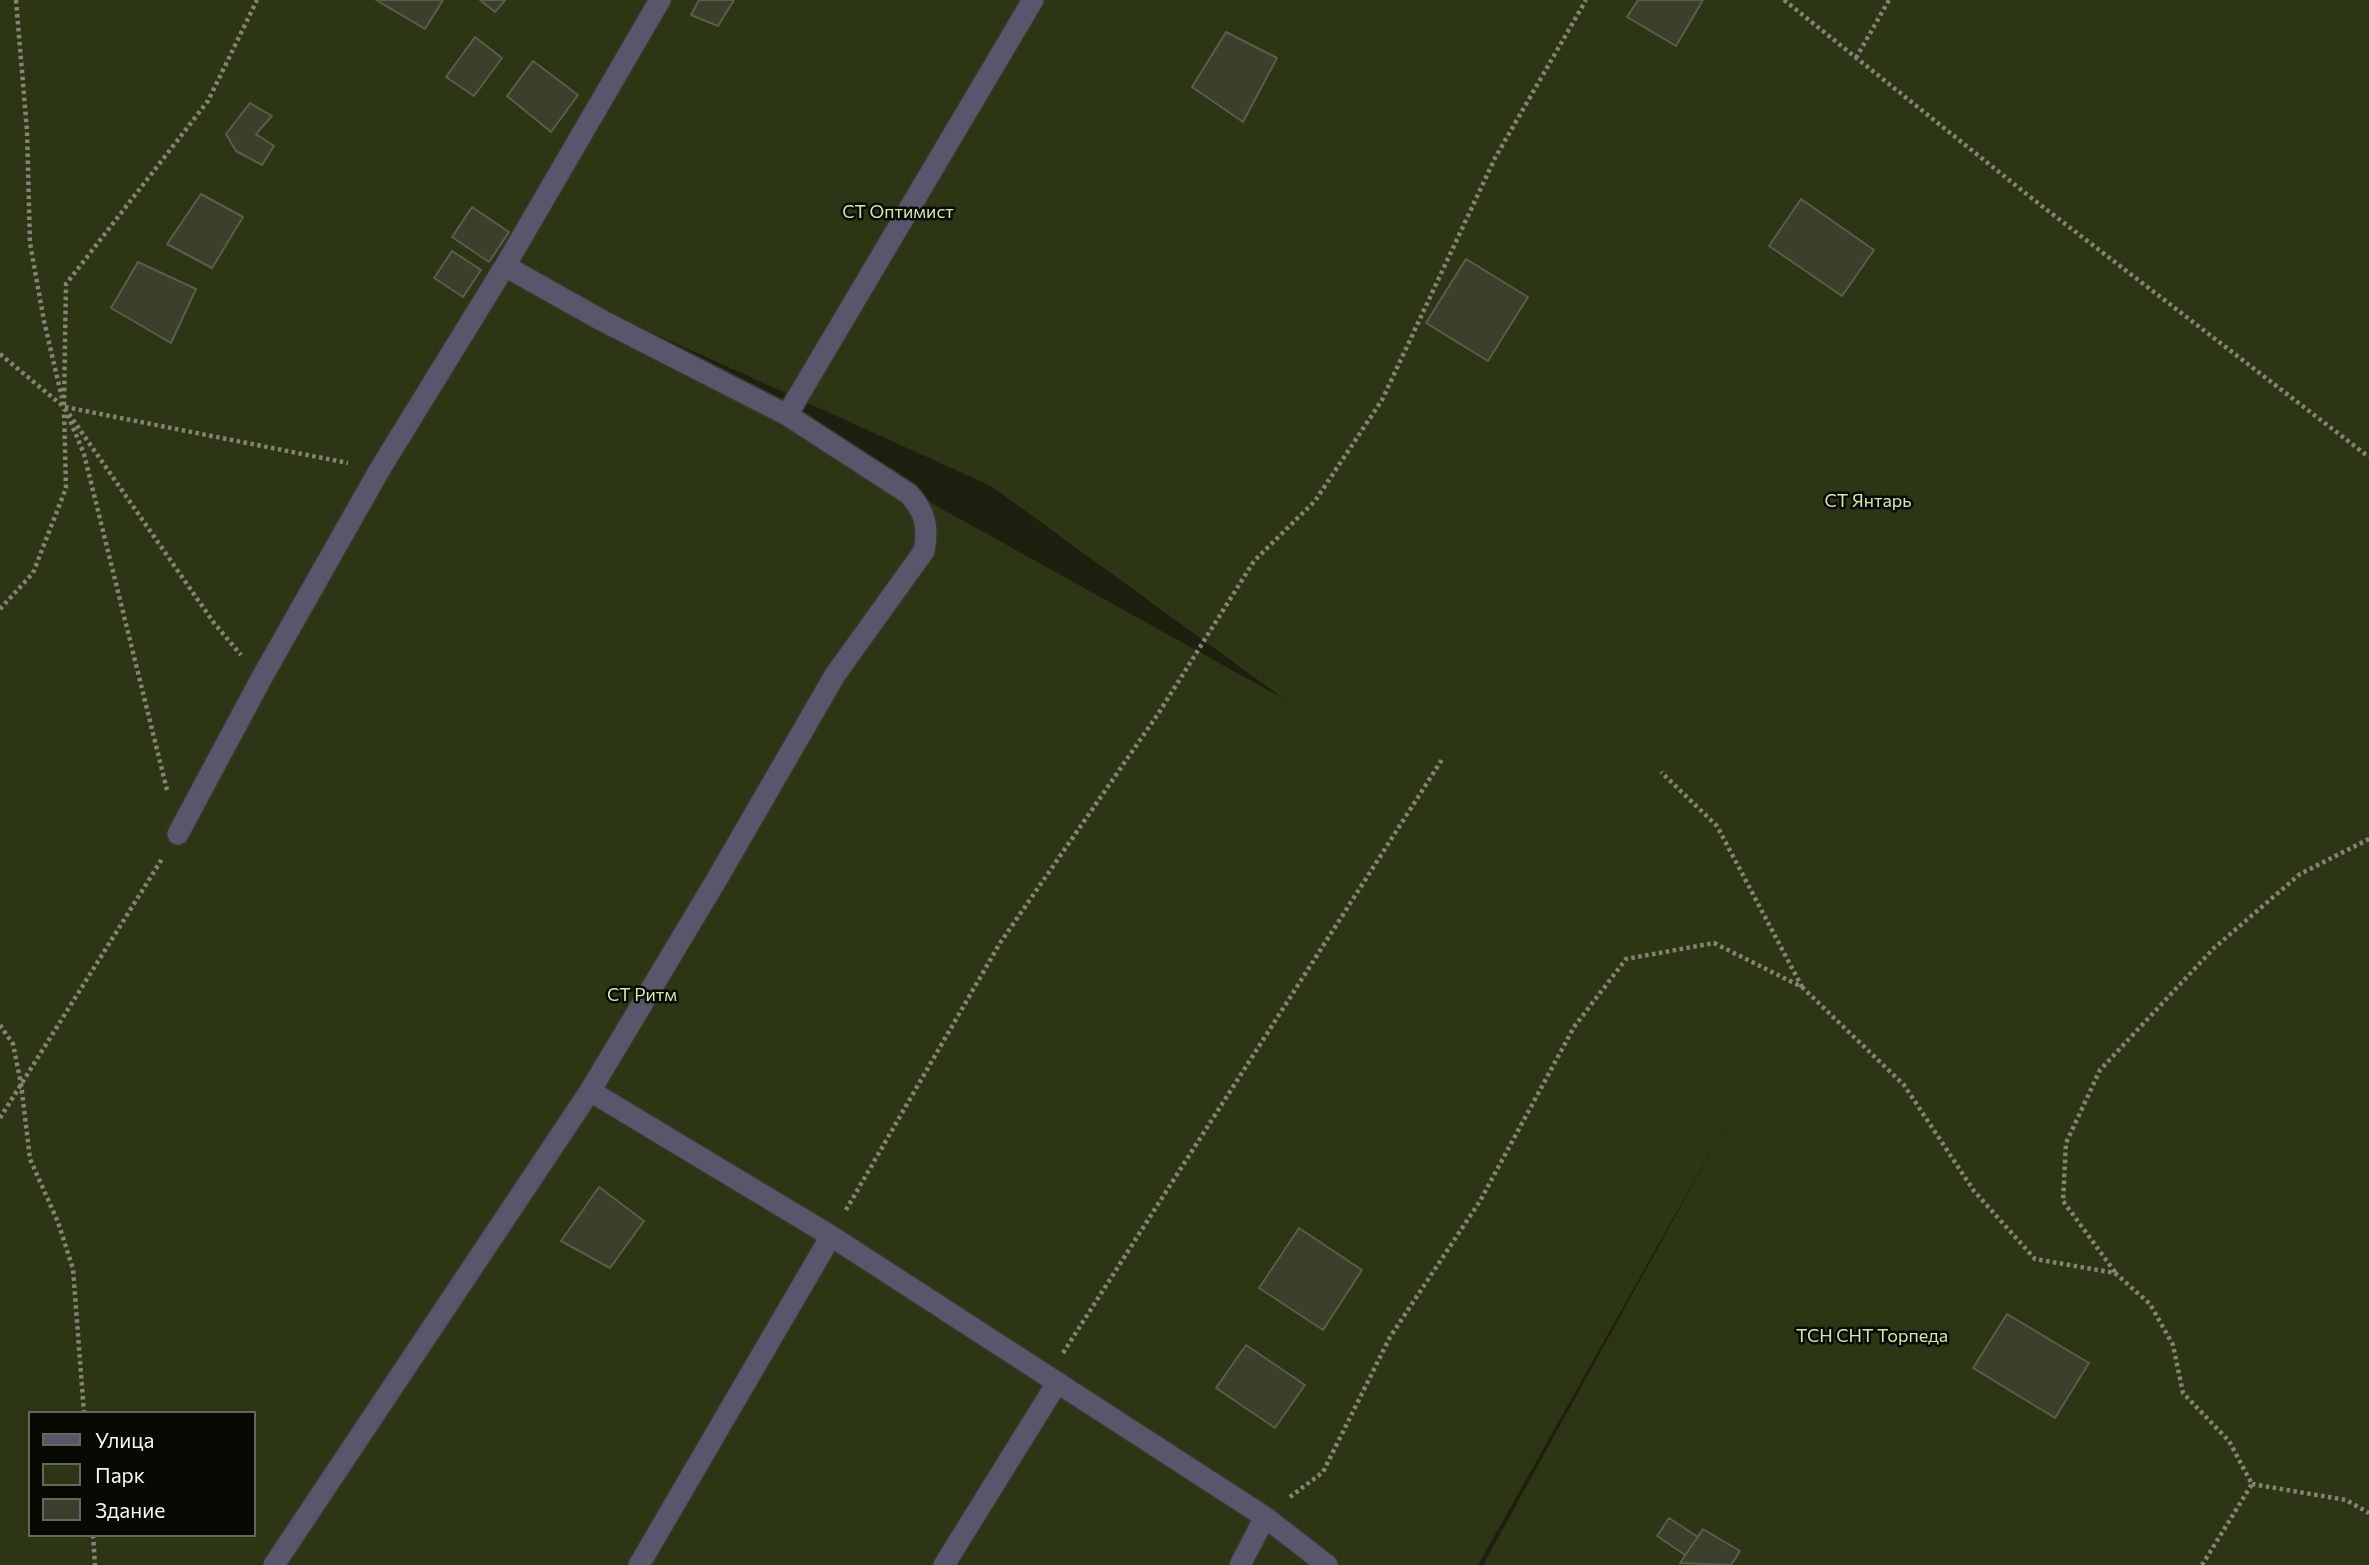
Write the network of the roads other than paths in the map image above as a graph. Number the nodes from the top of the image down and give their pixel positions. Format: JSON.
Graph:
{"nodes":[{"id":1,"x":660,"y":0,"type":"edge"},
{"id":2,"x":1033,"y":0,"type":"edge"},
{"id":3,"x":505,"y":266,"type":"junction"},
{"id":4,"x":786,"y":415,"type":"junction"},
{"id":5,"x":178,"y":834,"type":"road end"},
{"id":6,"x":590,"y":1091,"type":"junction"},
{"id":7,"x":831,"y":1236,"type":"junction"},
{"id":8,"x":1052,"y":1380,"type":"junction"},
{"id":9,"x":1265,"y":1517,"type":"junction"},
{"id":10,"x":274,"y":1565,"type":"edge"},
{"id":11,"x":639,"y":1565,"type":"edge"},
{"id":12,"x":944,"y":1565,"type":"edge"},
{"id":13,"x":1240,"y":1565,"type":"edge"},
{"id":14,"x":1327,"y":1565,"type":"edge"}],
"edges":[{"from":1,"to":3,"type":"street"},
{"from":2,"to":4,"type":"street"},
{"from":3,"to":4,"type":"street"},
{"from":3,"to":5,"type":"street"},
{"from":4,"to":6,"type":"street"},
{"from":6,"to":7,"type":"street"},
{"from":6,"to":10,"type":"street"},
{"from":7,"to":8,"type":"street"},
{"from":7,"to":11,"type":"street"},
{"from":8,"to":9,"type":"street"},
{"from":8,"to":12,"type":"street"},
{"from":9,"to":13,"type":"street"},
{"from":9,"to":14,"type":"street"}]}
